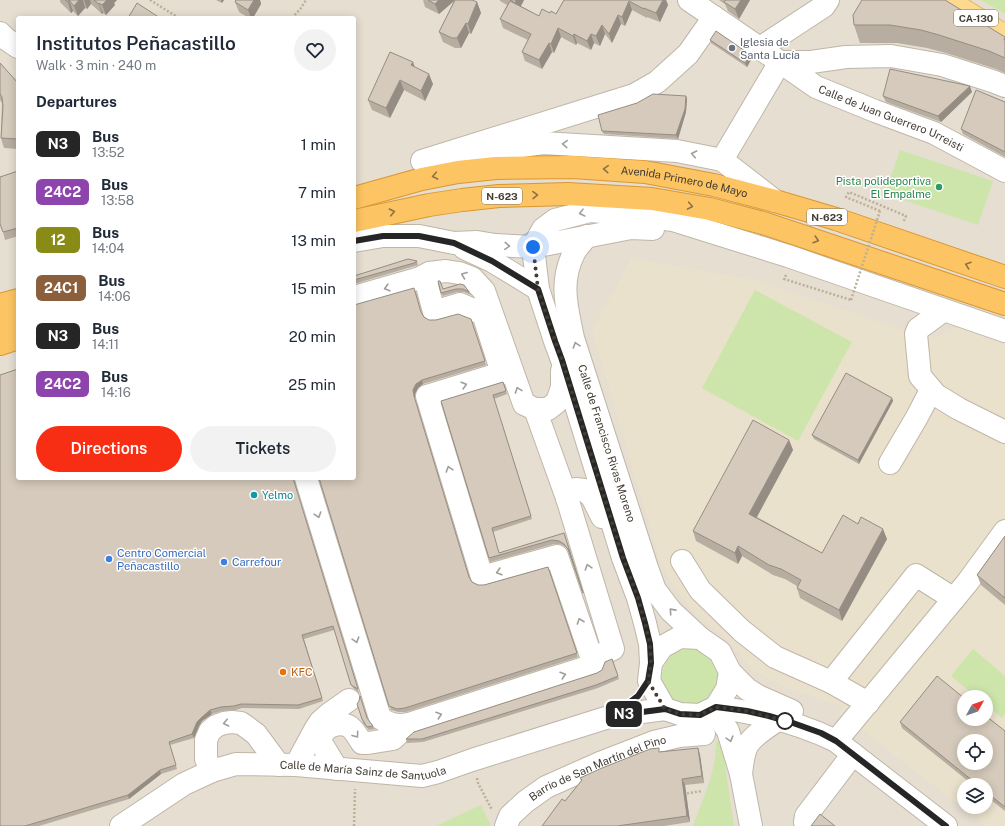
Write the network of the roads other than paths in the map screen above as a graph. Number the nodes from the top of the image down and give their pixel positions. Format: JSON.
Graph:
{"nodes":[{"id":1,"x":689,"y":0,"type":"edge"},
{"id":2,"x":828,"y":0,"type":"edge"},
{"id":3,"x":948,"y":0,"type":"edge"},
{"id":4,"x":714,"y":16,"type":"junction"},
{"id":5,"x":0,"y":33,"type":"edge"},
{"id":6,"x":1005,"y":36,"type":"edge"},
{"id":7,"x":16,"y":46,"type":"edge"},
{"id":8,"x":760,"y":48,"type":"junction"},
{"id":9,"x":780,"y":62,"type":"junction"},
{"id":10,"x":1005,"y":86,"type":"edge"},
{"id":11,"x":722,"y":160,"type":"junction"},
{"id":12,"x":422,"y":162,"type":"dead end"},
{"id":13,"x":1005,"y":171,"type":"edge"},
{"id":14,"x":458,"y":172,"type":"junction"},
{"id":15,"x":356,"y":197,"type":"edge"},
{"id":16,"x":775,"y":200,"type":"junction"},
{"id":17,"x":356,"y":221,"type":"edge"},
{"id":18,"x":717,"y":233,"type":"junction"},
{"id":19,"x":587,"y":236,"type":"junction"},
{"id":20,"x":356,"y":241,"type":"edge"},
{"id":21,"x":454,"y":243,"type":"junction"},
{"id":22,"x":533,"y":247,"type":"junction"},
{"id":23,"x":1005,"y":277,"type":"edge"},
{"id":24,"x":420,"y":278,"type":"junction"},
{"id":25,"x":538,"y":289,"type":"junction"},
{"id":26,"x":896,"y":293,"type":"junction"},
{"id":27,"x":356,"y":297,"type":"edge"},
{"id":28,"x":16,"y":301,"type":"edge"},
{"id":29,"x":1005,"y":304,"type":"edge"},
{"id":30,"x":0,"y":305,"type":"edge"},
{"id":31,"x":944,"y":310,"type":"junction"},
{"id":32,"x":16,"y":319,"type":"edge"},
{"id":33,"x":0,"y":324,"type":"edge"},
{"id":34,"x":918,"y":330,"type":"junction"},
{"id":35,"x":1005,"y":331,"type":"edge"},
{"id":36,"x":16,"y":339,"type":"edge"},
{"id":37,"x":0,"y":344,"type":"edge"},
{"id":38,"x":562,"y":360,"type":"junction"},
{"id":39,"x":932,"y":390,"type":"junction"},
{"id":40,"x":535,"y":410,"type":"junction"},
{"id":41,"x":1005,"y":432,"type":"edge"},
{"id":42,"x":890,"y":463,"type":"dead end"},
{"id":43,"x":307,"y":480,"type":"edge"},
{"id":44,"x":567,"y":498,"type":"junction"},
{"id":45,"x":1005,"y":531,"type":"edge"},
{"id":46,"x":623,"y":558,"type":"junction"},
{"id":47,"x":682,"y":561,"type":"dead end"},
{"id":48,"x":954,"y":599,"type":"junction"},
{"id":49,"x":700,"y":638,"type":"junction"},
{"id":50,"x":593,"y":658,"type":"junction"},
{"id":51,"x":650,"y":672,"type":"junction"},
{"id":52,"x":730,"y":672,"type":"junction"},
{"id":53,"x":831,"y":682,"type":"junction"},
{"id":54,"x":349,"y":700,"type":"dead end"},
{"id":55,"x":868,"y":703,"type":"junction"},
{"id":56,"x":665,"y":709,"type":"junction"},
{"id":57,"x":712,"y":709,"type":"junction"},
{"id":58,"x":765,"y":710,"type":"junction"},
{"id":59,"x":612,"y":716,"type":"junction"},
{"id":60,"x":410,"y":724,"type":"junction"},
{"id":61,"x":704,"y":734,"type":"dead end"},
{"id":62,"x":836,"y":743,"type":"junction"},
{"id":63,"x":288,"y":765,"type":"junction"},
{"id":64,"x":346,"y":770,"type":"junction"},
{"id":65,"x":212,"y":771,"type":"junction"},
{"id":66,"x":741,"y":774,"type":"junction"},
{"id":67,"x":499,"y":819,"type":"edge"},
{"id":68,"x":121,"y":826,"type":"edge"},
{"id":69,"x":751,"y":826,"type":"edge"},
{"id":70,"x":808,"y":826,"type":"edge"},
{"id":71,"x":946,"y":826,"type":"edge"}],
"edges":[{"from":1,"to":4,"type":"street","name":"Calle de Juan Guerrero Urreisti"},
{"from":2,"to":8,"type":"street"},
{"from":3,"to":6,"type":"main road","number":"CA-130"},
{"from":4,"to":8,"type":"street","name":"Calle de Juan Guerrero Urreisti"},
{"from":4,"to":12,"type":"street"},
{"from":5,"to":7,"type":"street"},
{"from":8,"to":9,"type":"street","name":"Calle de Juan Guerrero Urreisti"},
{"from":9,"to":10,"type":"street"},
{"from":9,"to":11,"type":"street"},
{"from":9,"to":13,"type":"street","name":"Calle de Juan Guerrero Urreisti"},
{"from":11,"to":14,"type":"street","one_way":true},
{"from":11,"to":16,"type":"street"},
{"from":14,"to":15,"type":"highway","name":"Avenida Primero de Mayo","number":"N-623","one_way":true},
{"from":16,"to":14,"type":"highway","name":"Avenida Primero de Mayo","number":"N-623","one_way":true},
{"from":23,"to":16,"type":"highway","name":"Avenida Primero de Mayo","number":"N-623","one_way":true},
{"from":17,"to":29,"type":"highway","name":"Avenida Primero de Mayo","number":"N-623","one_way":true},
{"from":18,"to":19,"type":"street"},
{"from":18,"to":22,"type":"street","one_way":true},
{"from":18,"to":26,"type":"street"},
{"from":19,"to":22,"type":"street"},
{"from":49,"to":19,"type":"street","name":"Calle de Francisco Rivas Moreno","one_way":true},
{"from":20,"to":21,"type":"street"},
{"from":21,"to":22,"type":"street","one_way":true},
{"from":21,"to":25,"type":"street"},
{"from":22,"to":25,"type":"street","name":"Calle de Francisco Rivas Moreno"},
{"from":24,"to":27,"type":"street","one_way":true},
{"from":40,"to":24,"type":"street","one_way":true},
{"from":50,"to":24,"type":"street","one_way":true},
{"from":25,"to":38,"type":"street","name":"Calle de Francisco Rivas Moreno"},
{"from":26,"to":31,"type":"street"},
{"from":26,"to":34,"type":"street"},
{"from":28,"to":30,"type":"highway"},
{"from":31,"to":34,"type":"street"},
{"from":31,"to":35,"type":"street"},
{"from":32,"to":33,"type":"highway"},
{"from":34,"to":39,"type":"street"},
{"from":36,"to":37,"type":"highway"},
{"from":38,"to":40,"type":"street"},
{"from":38,"to":46,"type":"street","name":"Calle de Francisco Rivas Moreno"},
{"from":39,"to":41,"type":"street"},
{"from":39,"to":42,"type":"street"},
{"from":40,"to":44,"type":"street"},
{"from":43,"to":60,"type":"street","one_way":true},
{"from":44,"to":46,"type":"street"},
{"from":50,"to":44,"type":"street","one_way":true},
{"from":45,"to":48,"type":"street"},
{"from":46,"to":51,"type":"street","name":"Calle de Francisco Rivas Moreno"},
{"from":47,"to":53,"type":"street"},
{"from":48,"to":53,"type":"street"},
{"from":48,"to":55,"type":"street"},
{"from":49,"to":51,"type":"street"},
{"from":49,"to":52,"type":"street"},
{"from":60,"to":50,"type":"street","one_way":true},
{"from":51,"to":56,"type":"street"},
{"from":51,"to":59,"type":"street","name":"Calle de María Sainz de Santuola"},
{"from":52,"to":57,"type":"street"},
{"from":52,"to":58,"type":"street"},
{"from":53,"to":55,"type":"street"},
{"from":54,"to":63,"type":"street"},
{"from":55,"to":62,"type":"street"},
{"from":56,"to":57,"type":"street"},
{"from":56,"to":59,"type":"street","name":"Calle de María Sainz de Santuola"},
{"from":57,"to":58,"type":"street"},
{"from":57,"to":66,"type":"street","one_way":true},
{"from":58,"to":62,"type":"street"},
{"from":58,"to":62,"type":"street"},
{"from":58,"to":66,"type":"street"},
{"from":59,"to":64,"type":"street","name":"Calle de María Sainz de Santuola"},
{"from":64,"to":60,"type":"street","one_way":true},
{"from":61,"to":67,"type":"street","name":"Barrio de San Martín del Pino"},
{"from":62,"to":70,"type":"street"},
{"from":62,"to":71,"type":"street"},
{"from":63,"to":64,"type":"street","name":"Calle de María Sainz de Santuola"},
{"from":63,"to":65,"type":"street","name":"Calle de María Sainz de Santuola"},
{"from":63,"to":65,"type":"street","one_way":true},
{"from":65,"to":68,"type":"street","name":"Calle de María Sainz de Santuola"},
{"from":66,"to":69,"type":"street"}]}
